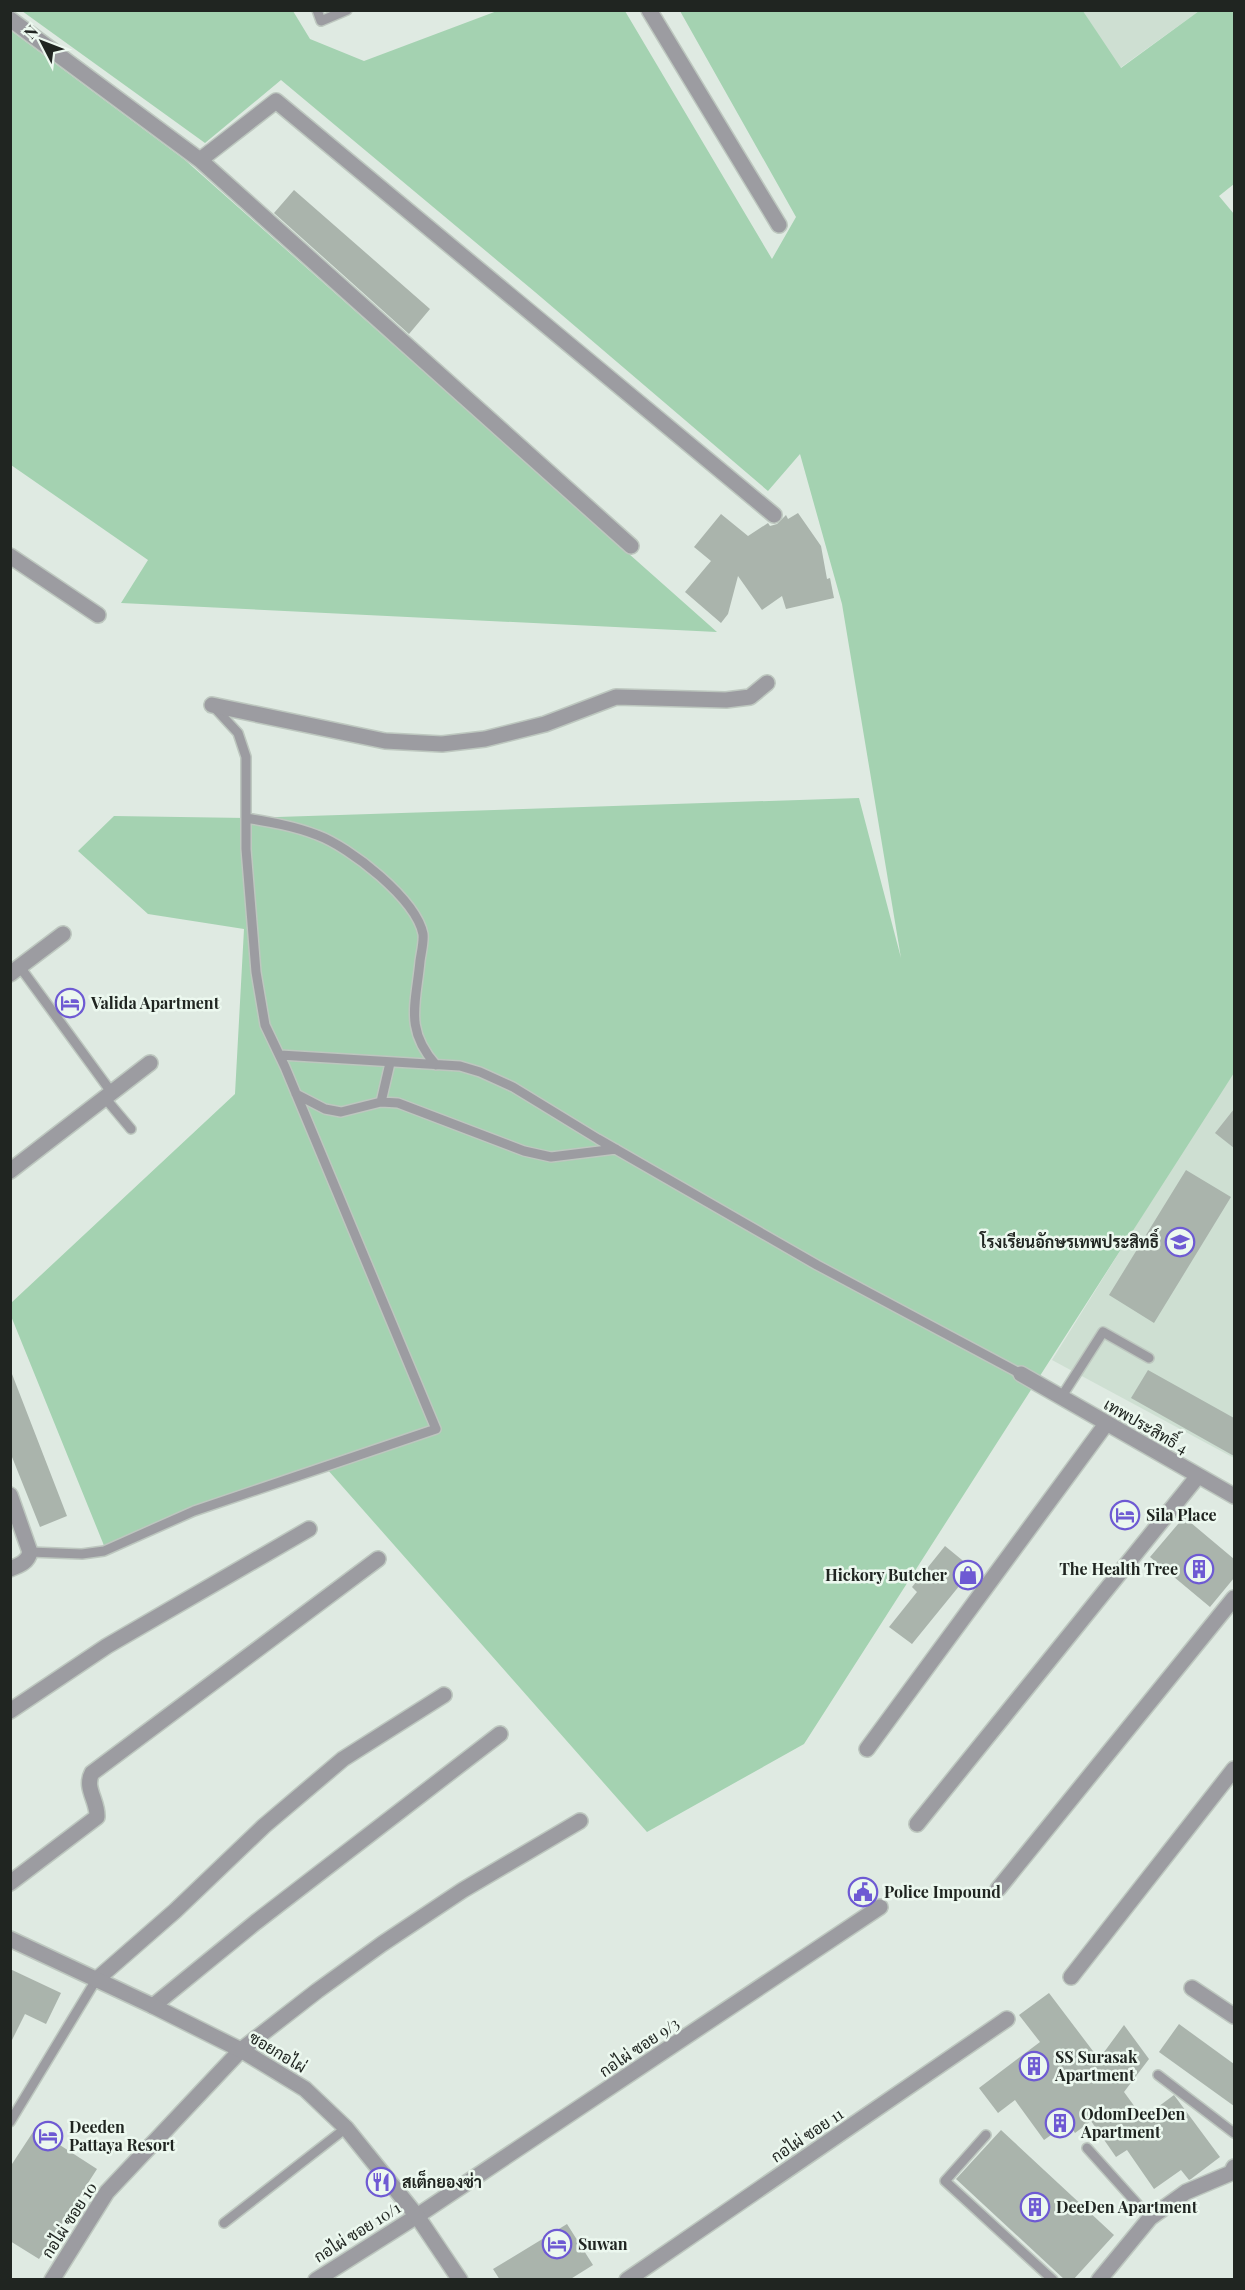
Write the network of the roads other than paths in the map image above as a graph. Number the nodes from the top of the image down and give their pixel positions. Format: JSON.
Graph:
{"nodes":[{"id":1,"x":317,"y":10,"type":"edge"},
{"id":2,"x":347,"y":10,"type":"edge"},
{"id":3,"x":649,"y":10,"type":"edge"},
{"id":4,"x":10,"y":19,"type":"edge"},
{"id":5,"x":200,"y":160,"type":"junction"},
{"id":6,"x":779,"y":225,"type":"dead end"},
{"id":7,"x":774,"y":515,"type":"dead end"},
{"id":8,"x":631,"y":546,"type":"dead end"},
{"id":9,"x":10,"y":556,"type":"edge"},
{"id":10,"x":98,"y":615,"type":"dead end"},
{"id":11,"x":767,"y":683,"type":"dead end"},
{"id":12,"x":212,"y":705,"type":"joint"},
{"id":13,"x":246,"y":818,"type":"junction"},
{"id":14,"x":63,"y":934,"type":"dead end"},
{"id":15,"x":15,"y":970,"type":"edge"},
{"id":16,"x":280,"y":1055,"type":"junction"},
{"id":17,"x":390,"y":1063,"type":"junction"},
{"id":18,"x":150,"y":1064,"type":"dead end"},
{"id":19,"x":436,"y":1065,"type":"junction"},
{"id":20,"x":296,"y":1094,"type":"junction"},
{"id":21,"x":108,"y":1095,"type":"junction"},
{"id":22,"x":381,"y":1102,"type":"junction"},
{"id":23,"x":131,"y":1129,"type":"dead end"},
{"id":24,"x":616,"y":1149,"type":"junction"},
{"id":25,"x":10,"y":1171,"type":"edge"},
{"id":26,"x":1149,"y":1358,"type":"dead end"},
{"id":27,"x":1022,"y":1374,"type":"joint"},
{"id":28,"x":1062,"y":1396,"type":"junction"},
{"id":29,"x":1106,"y":1424,"type":"junction"},
{"id":30,"x":1198,"y":1476,"type":"junction"},
{"id":31,"x":10,"y":1495,"type":"edge"},
{"id":32,"x":1234,"y":1496,"type":"edge"},
{"id":33,"x":309,"y":1529,"type":"dead end"},
{"id":34,"x":30,"y":1552,"type":"junction"},
{"id":35,"x":378,"y":1559,"type":"dead end"},
{"id":36,"x":10,"y":1569,"type":"edge"},
{"id":37,"x":1234,"y":1598,"type":"edge"},
{"id":38,"x":444,"y":1695,"type":"dead end"},
{"id":39,"x":10,"y":1711,"type":"edge"},
{"id":40,"x":500,"y":1734,"type":"dead end"},
{"id":41,"x":867,"y":1749,"type":"dead end"},
{"id":42,"x":1234,"y":1769,"type":"edge"},
{"id":43,"x":580,"y":1821,"type":"dead end"},
{"id":44,"x":917,"y":1824,"type":"dead end"},
{"id":45,"x":10,"y":1883,"type":"edge"},
{"id":46,"x":998,"y":1889,"type":"dead end"},
{"id":47,"x":880,"y":1907,"type":"dead end"},
{"id":48,"x":10,"y":1940,"type":"edge"},
{"id":49,"x":1071,"y":1977,"type":"dead end"},
{"id":50,"x":96,"y":1980,"type":"junction"},
{"id":51,"x":1192,"y":1988,"type":"dead end"},
{"id":52,"x":153,"y":2006,"type":"junction"},
{"id":53,"x":1234,"y":2016,"type":"edge"},
{"id":54,"x":1007,"y":2019,"type":"dead end"},
{"id":55,"x":241,"y":2050,"type":"junction"},
{"id":56,"x":1158,"y":2075,"type":"dead end"},
{"id":57,"x":10,"y":2122,"type":"edge"},
{"id":58,"x":346,"y":2128,"type":"junction"},
{"id":59,"x":1234,"y":2133,"type":"edge"},
{"id":60,"x":986,"y":2135,"type":"dead end"},
{"id":61,"x":1087,"y":2148,"type":"dead end"},
{"id":62,"x":1234,"y":2168,"type":"edge"},
{"id":63,"x":417,"y":2216,"type":"junction"},
{"id":64,"x":1150,"y":2218,"type":"junction"},
{"id":65,"x":224,"y":2223,"type":"dead end"},
{"id":66,"x":52,"y":2280,"type":"edge"},
{"id":67,"x":316,"y":2280,"type":"edge"},
{"id":68,"x":460,"y":2280,"type":"edge"},
{"id":69,"x":627,"y":2280,"type":"edge"},
{"id":70,"x":1053,"y":2280,"type":"edge"},
{"id":71,"x":1099,"y":2280,"type":"edge"}],
"edges":[{"from":1,"to":2,"type":"lane"},
{"from":3,"to":6,"type":"street"},
{"from":4,"to":5,"type":"street"},
{"from":5,"to":7,"type":"street"},
{"from":5,"to":8,"type":"street"},
{"from":9,"to":10,"type":"street"},
{"from":11,"to":12,"type":"street"},
{"from":12,"to":13,"type":"lane"},
{"from":13,"to":16,"type":"lane"},
{"from":13,"to":19,"type":"lane"},
{"from":14,"to":15,"type":"street"},
{"from":15,"to":21,"type":"lane"},
{"from":16,"to":17,"type":"lane"},
{"from":16,"to":20,"type":"lane"},
{"from":17,"to":19,"type":"lane"},
{"from":17,"to":22,"type":"lane"},
{"from":18,"to":21,"type":"street"},
{"from":19,"to":24,"type":"lane"},
{"from":20,"to":22,"type":"lane"},
{"from":20,"to":34,"type":"lane"},
{"from":21,"to":23,"type":"lane"},
{"from":21,"to":25,"type":"street"},
{"from":22,"to":24,"type":"lane"},
{"from":24,"to":27,"type":"lane"},
{"from":26,"to":28,"type":"lane"},
{"from":27,"to":28,"type":"street","name":"เทพประสิทธิ์ 4"},
{"from":28,"to":29,"type":"street","name":"เทพประสิทธิ์ 4"},
{"from":29,"to":30,"type":"street","name":"เทพประสิทธิ์ 4"},
{"from":29,"to":41,"type":"street"},
{"from":30,"to":32,"type":"street","name":"เทพประสิทธิ์ 4"},
{"from":30,"to":44,"type":"street"},
{"from":31,"to":34,"type":"street"},
{"from":33,"to":39,"type":"street"},
{"from":34,"to":36,"type":"street"},
{"from":35,"to":45,"type":"street"},
{"from":37,"to":46,"type":"street"},
{"from":38,"to":50,"type":"street"},
{"from":40,"to":52,"type":"street"},
{"from":42,"to":49,"type":"street"},
{"from":43,"to":55,"type":"street","name":"กอไผ่ ซอย 10"},
{"from":47,"to":63,"type":"street","name":"กอไผ่ ซอย 9/3"},
{"from":48,"to":50,"type":"street","name":"ซอยกอไผ่"},
{"from":50,"to":52,"type":"street","name":"ซอยกอไผ่"},
{"from":50,"to":57,"type":"lane"},
{"from":51,"to":53,"type":"street"},
{"from":52,"to":55,"type":"street","name":"ซอยกอไผ่"},
{"from":54,"to":69,"type":"street","name":"กอไผ่ ซอย 11"},
{"from":55,"to":58,"type":"street","name":"ซอยกอไผ่"},
{"from":55,"to":66,"type":"street","name":"กอไผ่ ซอย 10"},
{"from":56,"to":59,"type":"lane"},
{"from":58,"to":63,"type":"street","name":"ซอยกอไผ่"},
{"from":58,"to":65,"type":"lane"},
{"from":60,"to":70,"type":"lane"},
{"from":61,"to":64,"type":"lane"},
{"from":62,"to":64,"type":"street"},
{"from":63,"to":67,"type":"street","name":"กอไผ่ ซอย 10/1"},
{"from":63,"to":68,"type":"street","name":"ซอยกอไผ่"},
{"from":64,"to":71,"type":"street"}]}
